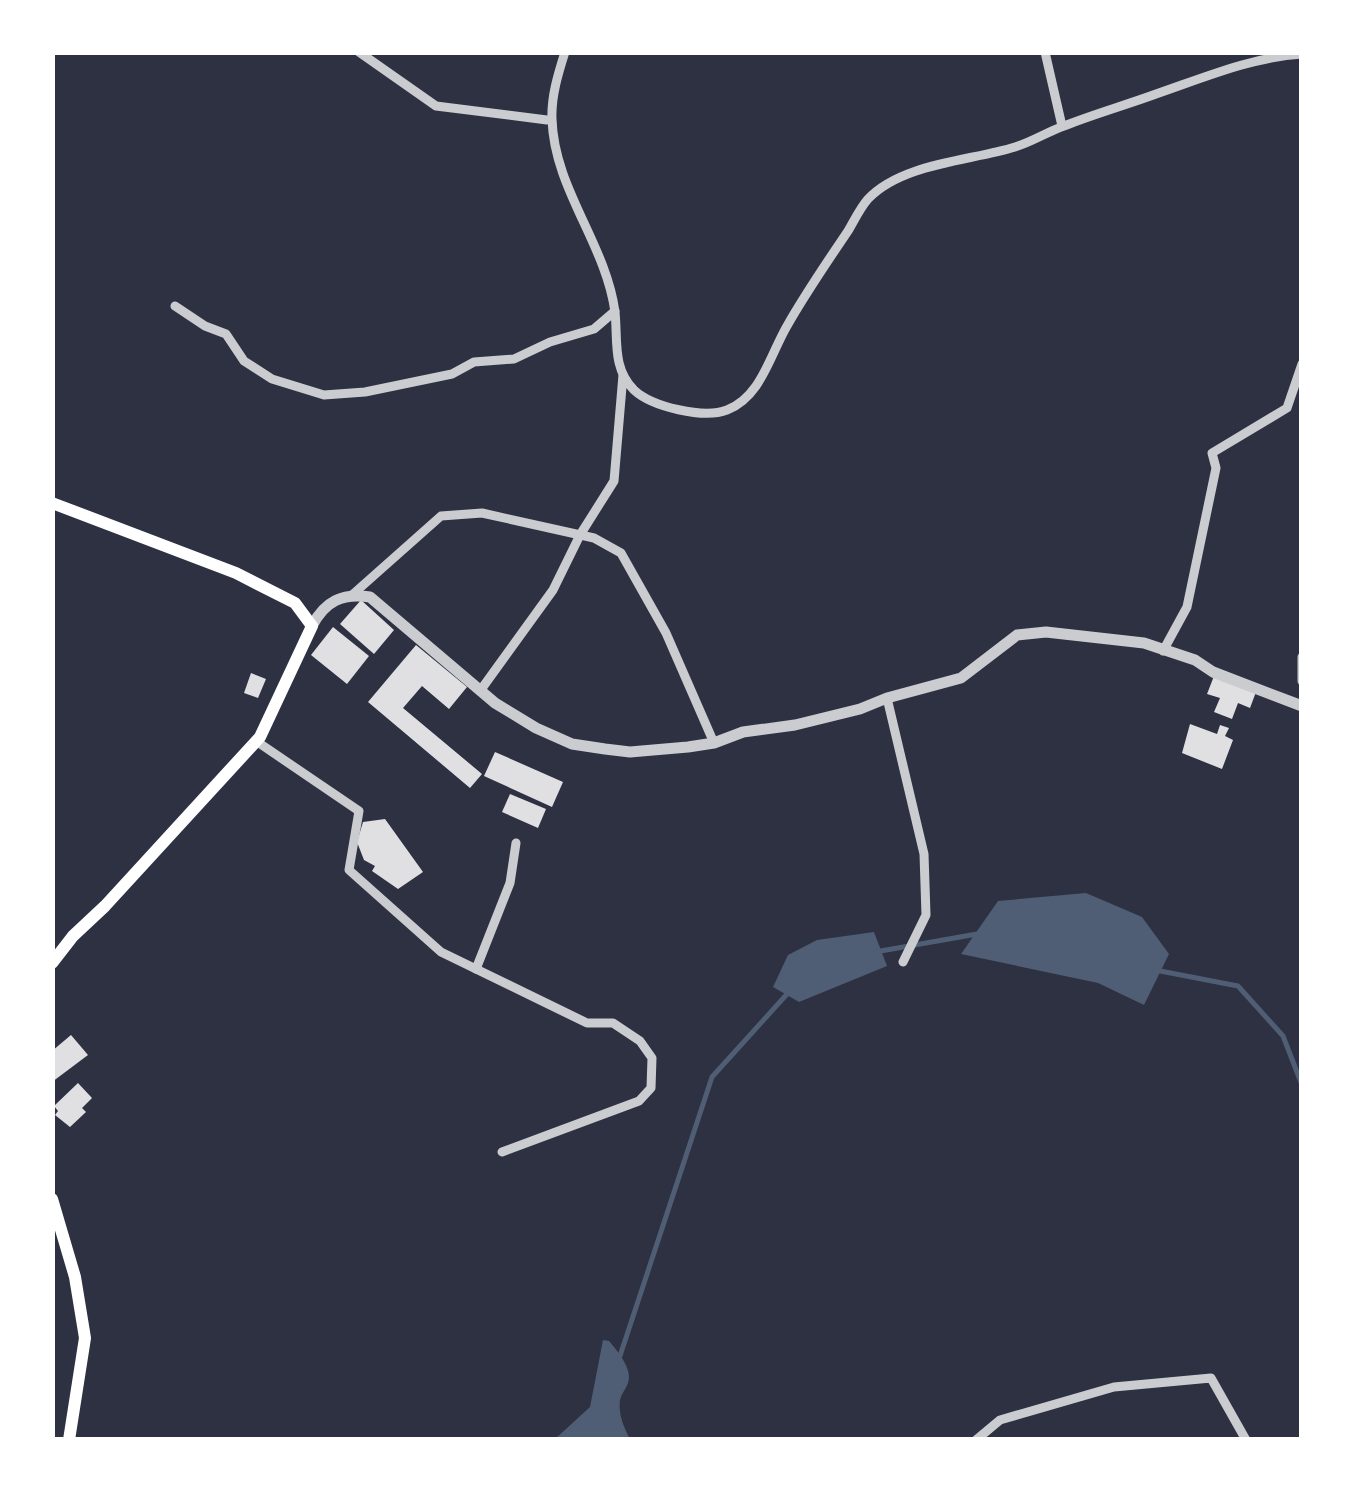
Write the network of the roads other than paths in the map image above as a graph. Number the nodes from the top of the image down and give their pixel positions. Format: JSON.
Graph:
{"nodes":[{"id":1,"x":359,"y":52,"type":"edge"},
{"id":2,"x":565,"y":52,"type":"edge"},
{"id":3,"x":1045,"y":52,"type":"edge"},
{"id":4,"x":1302,"y":54,"type":"edge"},
{"id":5,"x":546,"y":120,"type":"dead end"},
{"id":6,"x":1062,"y":126,"type":"junction"},
{"id":7,"x":175,"y":306,"type":"dead end"},
{"id":8,"x":614,"y":311,"type":"junction"},
{"id":9,"x":1302,"y":364,"type":"edge"},
{"id":10,"x":623,"y":374,"type":"junction"},
{"id":11,"x":52,"y":502,"type":"edge"},
{"id":12,"x":580,"y":535,"type":"junction"},
{"id":13,"x":352,"y":594,"type":"junction"},
{"id":14,"x":312,"y":626,"type":"junction"},
{"id":15,"x":1163,"y":651,"type":"junction"},
{"id":16,"x":1302,"y":658,"type":"edge"},
{"id":17,"x":1302,"y":682,"type":"edge"},
{"id":18,"x":480,"y":691,"type":"junction"},
{"id":19,"x":887,"y":698,"type":"junction"},
{"id":20,"x":1302,"y":706,"type":"edge"},
{"id":21,"x":256,"y":741,"type":"junction"},
{"id":22,"x":714,"y":743,"type":"junction"},
{"id":23,"x":516,"y":843,"type":"dead end"},
{"id":24,"x":904,"y":962,"type":"dead end"},
{"id":25,"x":52,"y":963,"type":"edge"},
{"id":26,"x":476,"y":970,"type":"junction"},
{"id":27,"x":502,"y":1152,"type":"dead end"},
{"id":28,"x":52,"y":1200,"type":"edge"},
{"id":29,"x":69,"y":1440,"type":"edge"},
{"id":30,"x":976,"y":1440,"type":"edge"},
{"id":31,"x":1246,"y":1440,"type":"edge"}],
"edges":[{"from":1,"to":5,"type":"street"},
{"from":2,"to":8,"type":"street"},
{"from":3,"to":6,"type":"street"},
{"from":4,"to":6,"type":"street"},
{"from":6,"to":10,"type":"street"},
{"from":7,"to":8,"type":"street"},
{"from":8,"to":10,"type":"street"},
{"from":9,"to":15,"type":"street"},
{"from":10,"to":12,"type":"street"},
{"from":11,"to":14,"type":"main road"},
{"from":12,"to":13,"type":"street"},
{"from":12,"to":18,"type":"street"},
{"from":12,"to":22,"type":"street"},
{"from":13,"to":14,"type":"street"},
{"from":13,"to":18,"type":"street"},
{"from":14,"to":21,"type":"main road"},
{"from":15,"to":19,"type":"street"},
{"from":15,"to":20,"type":"street"},
{"from":16,"to":17,"type":"street"},
{"from":18,"to":22,"type":"street"},
{"from":19,"to":22,"type":"street"},
{"from":19,"to":24,"type":"street"},
{"from":21,"to":25,"type":"main road"},
{"from":21,"to":26,"type":"street"},
{"from":23,"to":26,"type":"street"},
{"from":26,"to":27,"type":"street"},
{"from":28,"to":29,"type":"main road"},
{"from":30,"to":31,"type":"street"}]}
